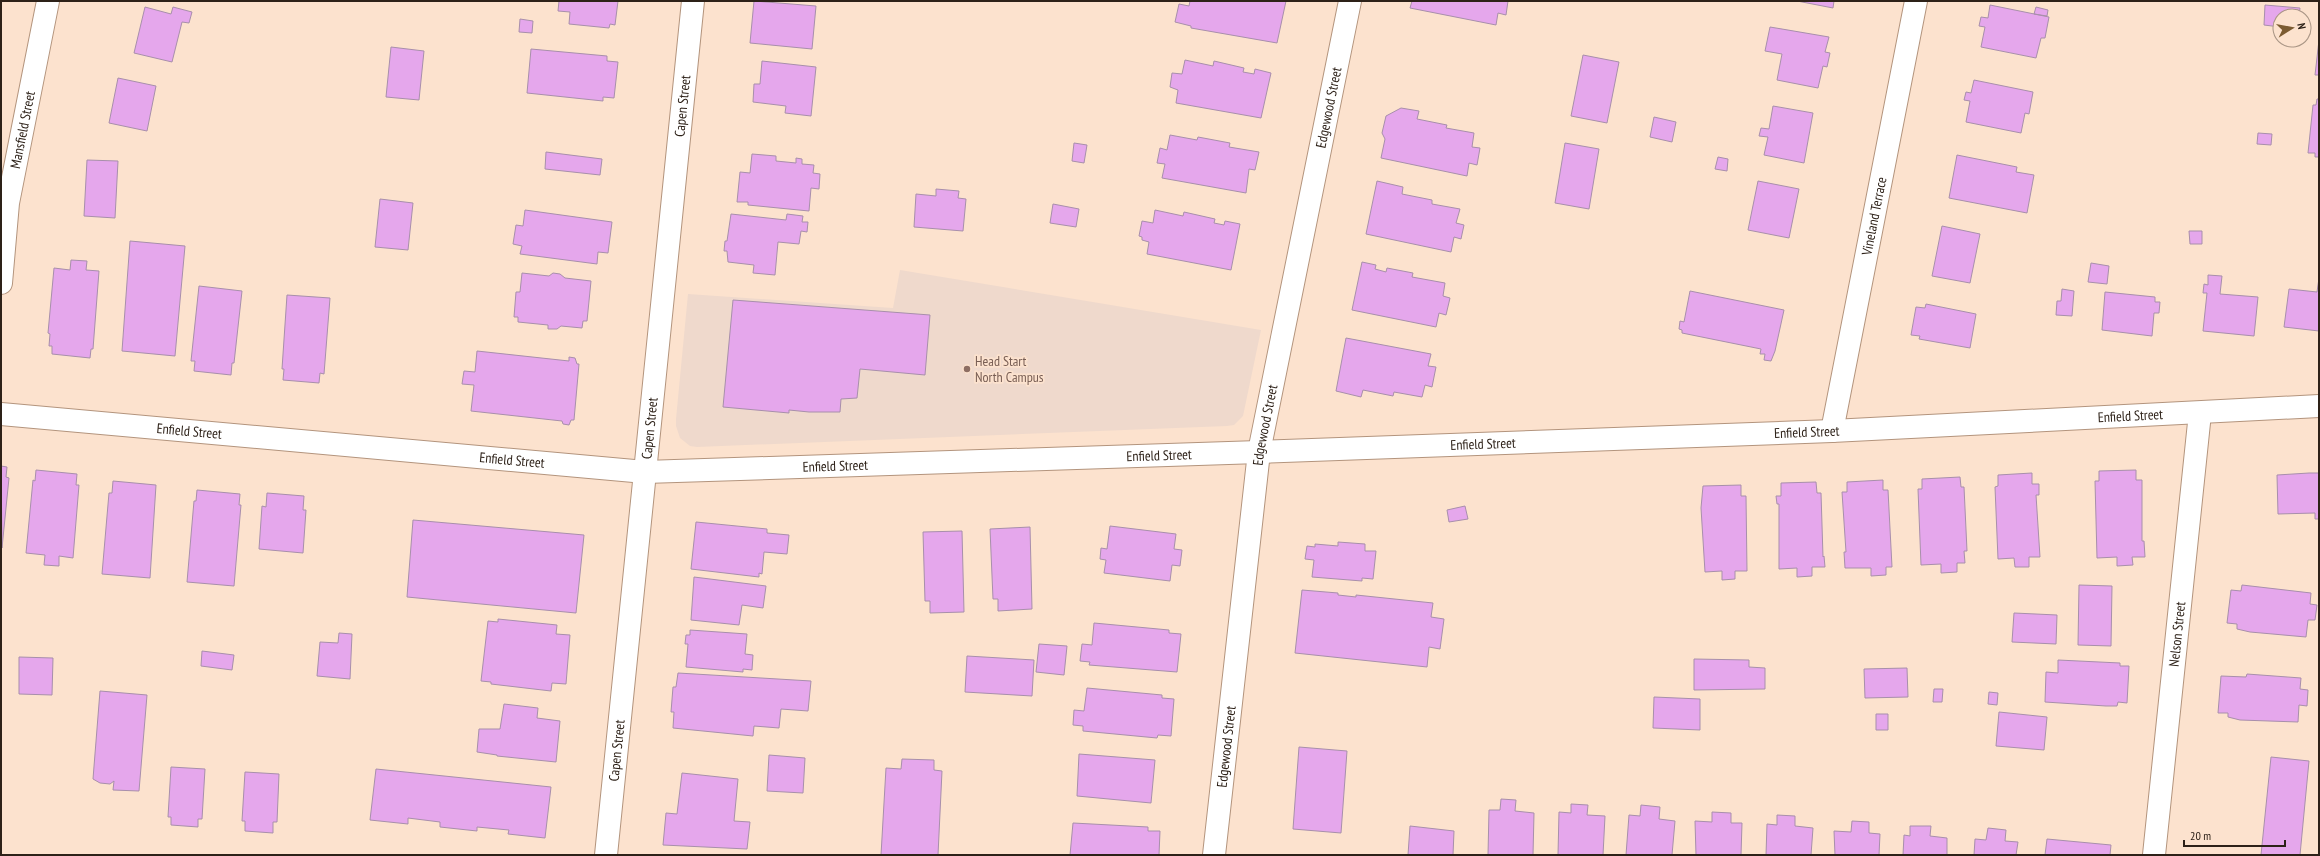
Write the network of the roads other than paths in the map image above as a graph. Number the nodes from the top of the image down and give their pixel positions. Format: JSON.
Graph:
{"nodes":[{"id":1,"x":48,"y":1,"type":"edge"},
{"id":2,"x":693,"y":1,"type":"edge"},
{"id":3,"x":1350,"y":1,"type":"edge"},
{"id":4,"x":1916,"y":1,"type":"edge"},
{"id":5,"x":1,"y":283,"type":"edge"},
{"id":6,"x":2319,"y":406,"type":"edge"},
{"id":7,"x":2200,"y":413,"type":"junction"},
{"id":8,"x":1,"y":414,"type":"edge"},
{"id":9,"x":1832,"y":431,"type":"junction"},
{"id":10,"x":1259,"y":452,"type":"junction"},
{"id":11,"x":645,"y":472,"type":"junction"},
{"id":12,"x":606,"y":855,"type":"edge"},
{"id":13,"x":1214,"y":855,"type":"edge"},
{"id":14,"x":2154,"y":855,"type":"edge"}],
"edges":[{"from":1,"to":5,"type":"street","name":"Mansfield Street"},
{"from":2,"to":11,"type":"street","name":"Capen Street"},
{"from":3,"to":10,"type":"street","name":"Edgewood Street"},
{"from":4,"to":9,"type":"street","name":"Vineland Terrace"},
{"from":6,"to":7,"type":"street","name":"Enfield Street"},
{"from":7,"to":9,"type":"street","name":"Enfield Street"},
{"from":7,"to":14,"type":"street","name":"Nelson Street"},
{"from":8,"to":11,"type":"street","name":"Enfield Street"},
{"from":9,"to":10,"type":"street","name":"Enfield Street"},
{"from":10,"to":11,"type":"street","name":"Enfield Street"},
{"from":10,"to":13,"type":"street","name":"Edgewood Street"},
{"from":11,"to":12,"type":"street","name":"Capen Street"}]}
